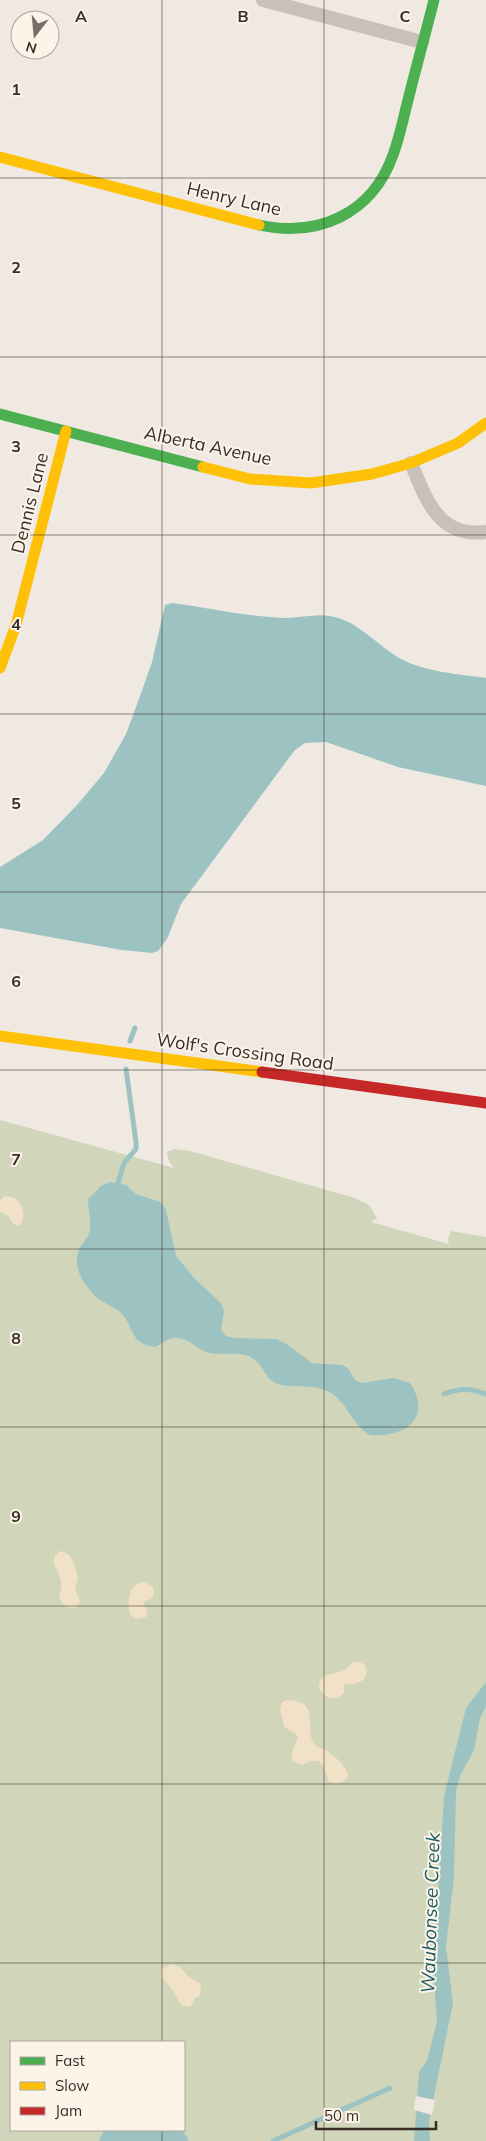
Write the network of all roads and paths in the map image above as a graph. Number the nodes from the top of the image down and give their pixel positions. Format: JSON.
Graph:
{"nodes":[{"id":1,"x":263,"y":0,"type":"edge"},
{"id":2,"x":434,"y":0,"type":"edge"},
{"id":3,"x":422,"y":42,"type":"junction"},
{"id":4,"x":0,"y":157,"type":"edge"},
{"id":5,"x":0,"y":414,"type":"edge"},
{"id":6,"x":486,"y":423,"type":"edge"},
{"id":7,"x":66,"y":432,"type":"junction"},
{"id":8,"x":411,"y":463,"type":"junction"},
{"id":9,"x":486,"y":532,"type":"edge"},
{"id":10,"x":0,"y":668,"type":"edge"},
{"id":11,"x":0,"y":1036,"type":"edge"},
{"id":12,"x":486,"y":1103,"type":"edge"}],
"edges":[{"from":1,"to":3,"type":"street"},
{"from":2,"to":3,"type":"street","name":"Henry Lane"},
{"from":3,"to":4,"type":"street","name":"Henry Lane"},
{"from":5,"to":7,"type":"street","name":"Alberta Avenue"},
{"from":6,"to":8,"type":"street","name":"Alberta Avenue"},
{"from":7,"to":8,"type":"street","name":"Alberta Avenue"},
{"from":7,"to":10,"type":"street","name":"Dennis Lane"},
{"from":8,"to":9,"type":"street"},
{"from":11,"to":12,"type":"street","name":"Wolf's Crossing Road"}]}
